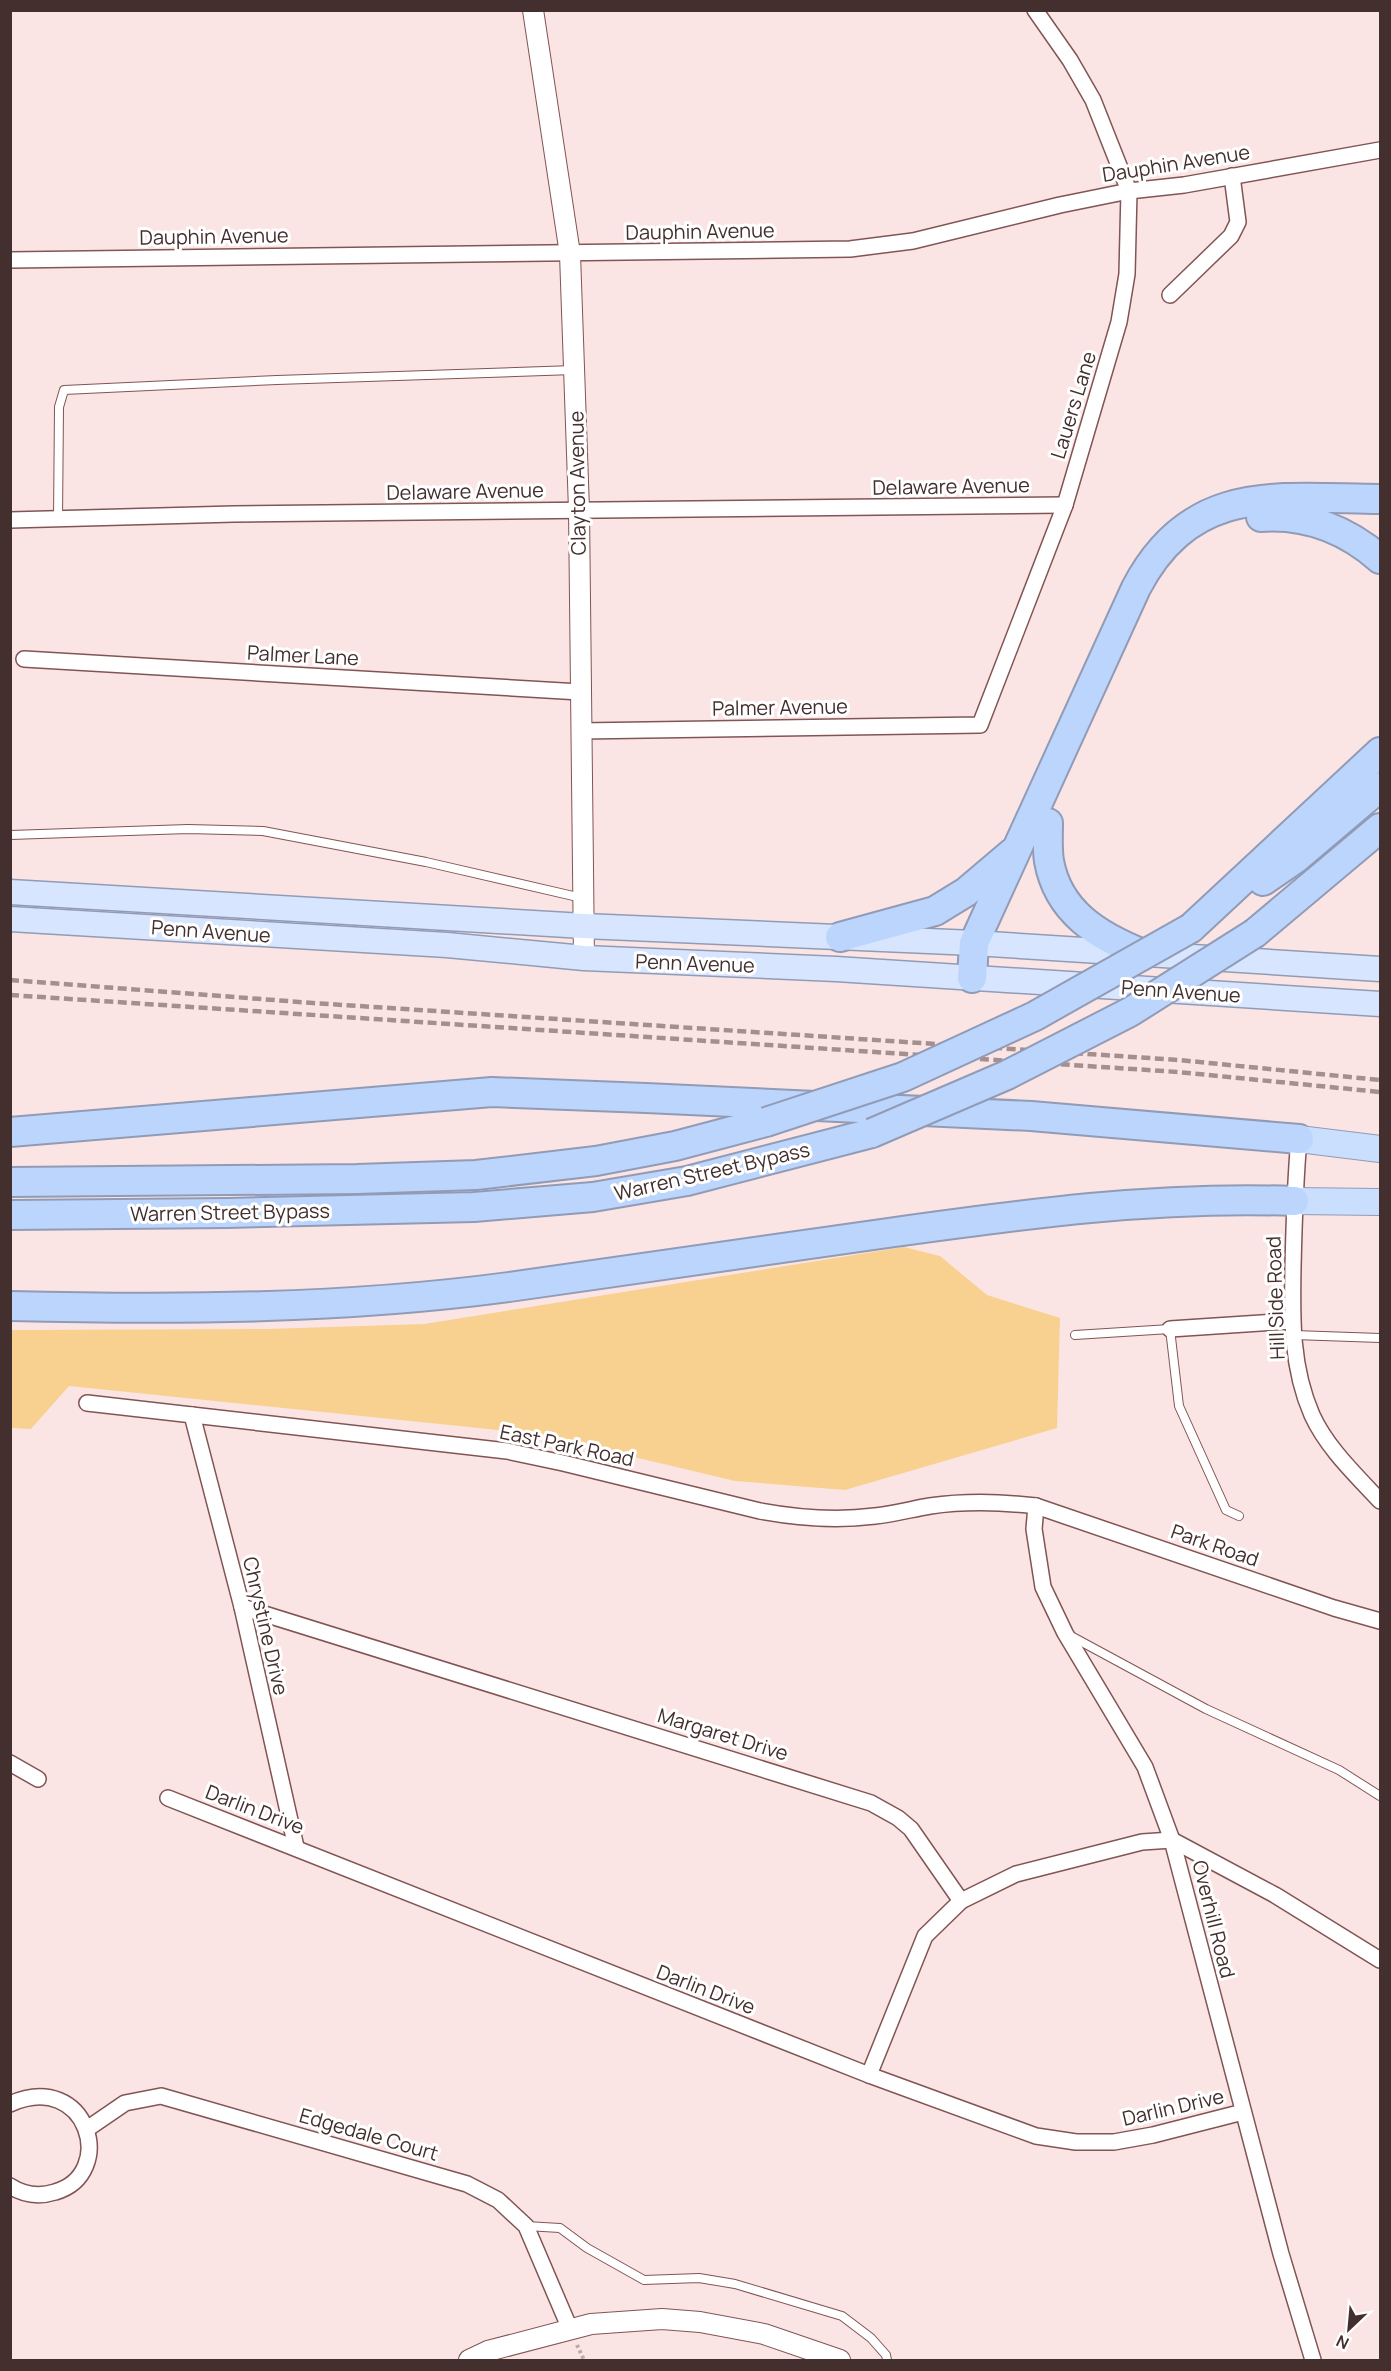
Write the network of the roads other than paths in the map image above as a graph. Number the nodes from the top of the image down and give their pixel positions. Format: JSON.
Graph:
{"nodes":[{"id":1,"x":533,"y":10,"type":"edge"},
{"id":2,"x":1035,"y":10,"type":"edge"},
{"id":3,"x":1380,"y":150,"type":"edge"},
{"id":4,"x":1232,"y":176,"type":"junction"},
{"id":5,"x":1129,"y":191,"type":"junction"},
{"id":6,"x":570,"y":254,"type":"junction"},
{"id":7,"x":10,"y":260,"type":"edge"},
{"id":8,"x":1170,"y":295,"type":"dead end"},
{"id":9,"x":574,"y":370,"type":"junction"},
{"id":10,"x":1380,"y":499,"type":"edge"},
{"id":11,"x":1065,"y":506,"type":"junction"},
{"id":12,"x":579,"y":510,"type":"junction"},
{"id":13,"x":58,"y":519,"type":"junction"},
{"id":14,"x":10,"y":520,"type":"edge"},
{"id":15,"x":1380,"y":559,"type":"edge"},
{"id":16,"x":24,"y":659,"type":"dead end"},
{"id":17,"x":580,"y":692,"type":"junction"},
{"id":18,"x":981,"y":725,"type":"joint"},
{"id":19,"x":580,"y":731,"type":"junction"},
{"id":20,"x":1380,"y":752,"type":"edge"},
{"id":21,"x":1380,"y":787,"type":"edge"},
{"id":22,"x":1048,"y":823,"type":"junction"},
{"id":23,"x":1380,"y":828,"type":"edge"},
{"id":24,"x":10,"y":835,"type":"edge"},
{"id":25,"x":1018,"y":848,"type":"junction"},
{"id":26,"x":1380,"y":848,"type":"edge"},
{"id":27,"x":10,"y":892,"type":"edge"},
{"id":28,"x":584,"y":899,"type":"junction"},
{"id":29,"x":10,"y":918,"type":"edge"},
{"id":30,"x":584,"y":926,"type":"junction"},
{"id":31,"x":1191,"y":928,"type":"junction"},
{"id":32,"x":1255,"y":933,"type":"junction"},
{"id":33,"x":840,"y":937,"type":"junction"},
{"id":34,"x":983,"y":944,"type":"junction"},
{"id":35,"x":1143,"y":954,"type":"junction"},
{"id":36,"x":584,"y":958,"type":"junction"},
{"id":37,"x":1380,"y":969,"type":"edge"},
{"id":38,"x":972,"y":978,"type":"junction"},
{"id":39,"x":1380,"y":1004,"type":"edge"},
{"id":40,"x":10,"y":1132,"type":"edge"},
{"id":41,"x":1299,"y":1139,"type":"junction"},
{"id":42,"x":1380,"y":1149,"type":"edge"},
{"id":43,"x":10,"y":1182,"type":"edge"},
{"id":44,"x":1294,"y":1201,"type":"junction"},
{"id":45,"x":1380,"y":1202,"type":"edge"},
{"id":46,"x":10,"y":1215,"type":"edge"},
{"id":47,"x":10,"y":1306,"type":"edge"},
{"id":48,"x":1292,"y":1328,"type":"junction"},
{"id":49,"x":1170,"y":1329,"type":"junction"},
{"id":50,"x":1075,"y":1335,"type":"dead end"},
{"id":51,"x":1380,"y":1338,"type":"edge"},
{"id":52,"x":87,"y":1403,"type":"dead end"},
{"id":53,"x":192,"y":1415,"type":"junction"},
{"id":54,"x":1380,"y":1501,"type":"edge"},
{"id":55,"x":1036,"y":1506,"type":"junction"},
{"id":56,"x":1239,"y":1516,"type":"dead end"},
{"id":57,"x":242,"y":1607,"type":"junction"},
{"id":58,"x":1380,"y":1621,"type":"edge"},
{"id":59,"x":1065,"y":1633,"type":"junction"},
{"id":60,"x":10,"y":1763,"type":"edge"},
{"id":61,"x":38,"y":1779,"type":"dead end"},
{"id":62,"x":1380,"y":1796,"type":"edge"},
{"id":63,"x":168,"y":1798,"type":"dead end"},
{"id":64,"x":1172,"y":1840,"type":"junction"},
{"id":65,"x":296,"y":1847,"type":"junction"},
{"id":66,"x":961,"y":1901,"type":"junction"},
{"id":67,"x":1380,"y":1960,"type":"edge"},
{"id":68,"x":869,"y":2075,"type":"junction"},
{"id":69,"x":10,"y":2104,"type":"edge"},
{"id":70,"x":1243,"y":2112,"type":"junction"},
{"id":71,"x":87,"y":2129,"type":"junction"},
{"id":72,"x":10,"y":2186,"type":"edge"},
{"id":73,"x":526,"y":2226,"type":"junction"},
{"id":74,"x":570,"y":2329,"type":"junction"},
{"id":75,"x":469,"y":2361,"type":"edge"},
{"id":76,"x":840,"y":2361,"type":"edge"},
{"id":77,"x":887,"y":2361,"type":"edge"},
{"id":78,"x":1314,"y":2361,"type":"edge"}],
"edges":[{"from":1,"to":6,"type":"street","name":"Clayton Avenue"},
{"from":2,"to":5,"type":"street"},
{"from":3,"to":4,"type":"street","name":"Dauphin Avenue"},
{"from":4,"to":5,"type":"street","name":"Dauphin Avenue"},
{"from":4,"to":8,"type":"street"},
{"from":5,"to":6,"type":"street","name":"Dauphin Avenue"},
{"from":5,"to":11,"type":"street","name":"Lauers Lane"},
{"from":6,"to":7,"type":"street","name":"Dauphin Avenue"},
{"from":6,"to":9,"type":"street","name":"Clayton Avenue"},
{"from":9,"to":12,"type":"street","name":"Clayton Avenue"},
{"from":9,"to":13,"type":"lane"},
{"from":10,"to":25,"type":"highway"},
{"from":11,"to":12,"type":"street","name":"Delaware Avenue"},
{"from":11,"to":18,"type":"street","name":"Lauers Lane"},
{"from":12,"to":13,"type":"street","name":"Delaware Avenue"},
{"from":12,"to":17,"type":"street","name":"Clayton Avenue"},
{"from":13,"to":14,"type":"street","name":"Delaware Avenue"},
{"from":15,"to":22,"type":"highway"},
{"from":16,"to":17,"type":"street","name":"Palmer Lane"},
{"from":17,"to":19,"type":"street","name":"Clayton Avenue"},
{"from":18,"to":19,"type":"street","name":"Palmer Avenue"},
{"from":19,"to":28,"type":"street","name":"Clayton Avenue"},
{"from":20,"to":31,"type":"highway"},
{"from":21,"to":31,"type":"highway"},
{"from":22,"to":34,"type":"highway"},
{"from":22,"to":35,"type":"highway"},
{"from":23,"to":32,"type":"highway"},
{"from":24,"to":28,"type":"lane"},
{"from":25,"to":33,"type":"highway"},
{"from":25,"to":34,"type":"highway"},
{"from":26,"to":32,"type":"highway"},
{"from":27,"to":30,"type":"main road","name":"Penn Avenue"},
{"from":28,"to":30,"type":"street","name":"Clayton Avenue"},
{"from":29,"to":36,"type":"main road","name":"Penn Avenue"},
{"from":30,"to":33,"type":"main road","name":"Penn Avenue"},
{"from":30,"to":36,"type":"street","name":"Clayton Avenue"},
{"from":31,"to":43,"type":"highway","name":"Warren Street Bypass","bridge":true},
{"from":32,"to":46,"type":"highway","name":"Warren Street Bypass","bridge":true},
{"from":33,"to":34,"type":"main road","name":"Penn Avenue"},
{"from":34,"to":35,"type":"main road","name":"Penn Avenue"},
{"from":34,"to":38,"type":"highway"},
{"from":35,"to":37,"type":"main road","name":"Penn Avenue"},
{"from":36,"to":38,"type":"main road","name":"Penn Avenue"},
{"from":38,"to":39,"type":"main road","name":"Penn Avenue"},
{"from":40,"to":41,"type":"highway"},
{"from":41,"to":42,"type":"highway"},
{"from":41,"to":44,"type":"street","name":"Hill Side Road"},
{"from":44,"to":45,"type":"highway"},
{"from":44,"to":47,"type":"highway"},
{"from":44,"to":48,"type":"street","name":"Hill Side Road"},
{"from":48,"to":49,"type":"street"},
{"from":48,"to":51,"type":"lane"},
{"from":48,"to":54,"type":"street","name":"Hill Side Road"},
{"from":49,"to":50,"type":"lane"},
{"from":49,"to":56,"type":"lane"},
{"from":52,"to":53,"type":"street","name":"East Park Road"},
{"from":53,"to":55,"type":"street","name":"East Park Road"},
{"from":53,"to":57,"type":"street","name":"Chrystine Drive"},
{"from":55,"to":58,"type":"street","name":"Park Road"},
{"from":55,"to":59,"type":"street","name":"Overhill Road"},
{"from":57,"to":65,"type":"street","name":"Chrystine Drive"},
{"from":57,"to":66,"type":"street","name":"Margaret Drive"},
{"from":59,"to":62,"type":"lane"},
{"from":59,"to":64,"type":"street","name":"Overhill Road"},
{"from":60,"to":61,"type":"street"},
{"from":63,"to":65,"type":"street","name":"Darlin Drive"},
{"from":64,"to":66,"type":"street"},
{"from":64,"to":67,"type":"street"},
{"from":64,"to":70,"type":"street","name":"Overhill Road"},
{"from":65,"to":68,"type":"street","name":"Darlin Drive"},
{"from":66,"to":68,"type":"street"},
{"from":68,"to":70,"type":"street","name":"Darlin Drive"},
{"from":69,"to":71,"type":"street"},
{"from":70,"to":78,"type":"street","name":"Overhill Road"},
{"from":71,"to":72,"type":"street"},
{"from":71,"to":73,"type":"street","name":"Edgedale Court"},
{"from":73,"to":74,"type":"street","name":"Edgedale Court"},
{"from":73,"to":77,"type":"lane"},
{"from":74,"to":75,"type":"street"},
{"from":74,"to":76,"type":"street"}]}
